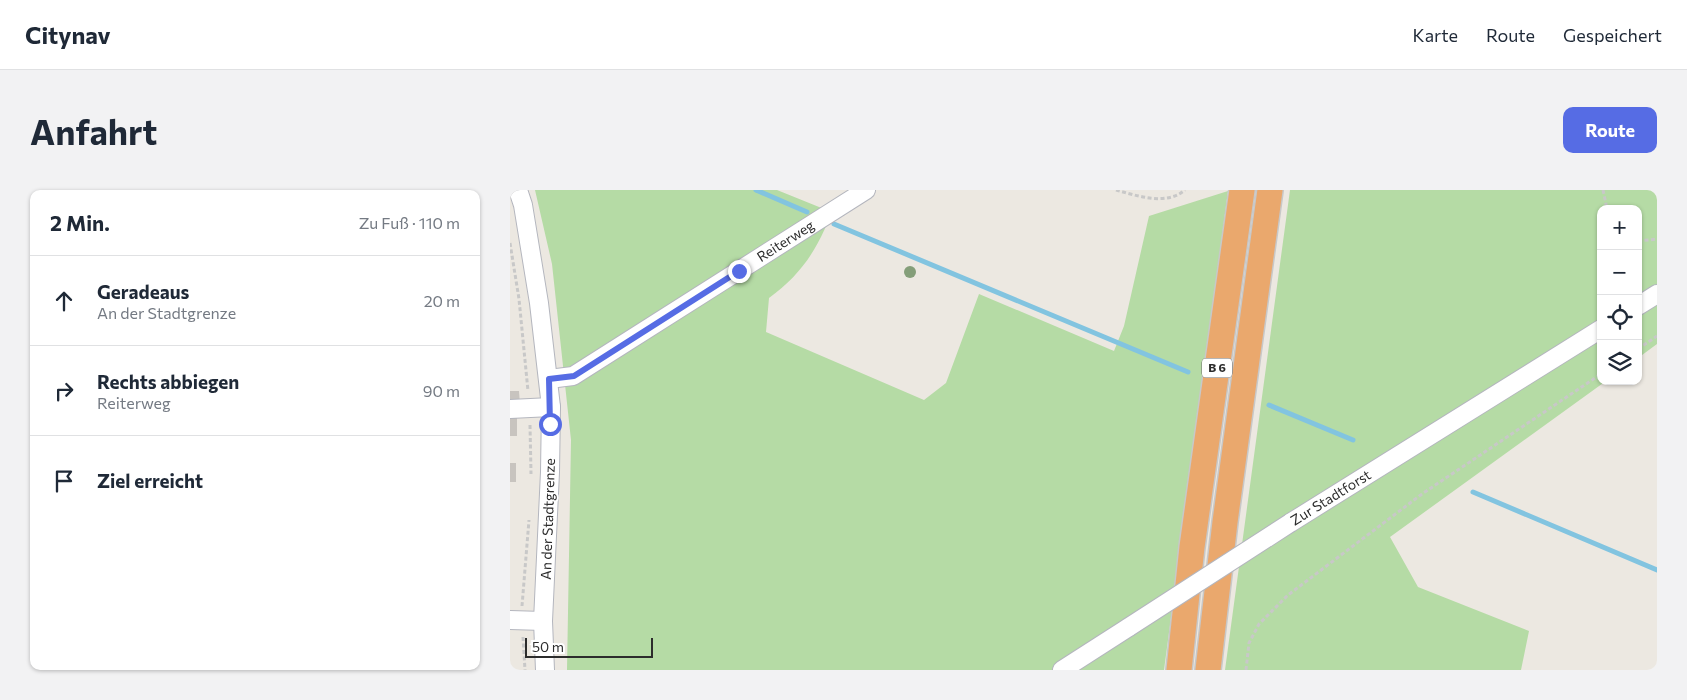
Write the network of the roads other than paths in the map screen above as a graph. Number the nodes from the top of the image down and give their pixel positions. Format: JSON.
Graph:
{"nodes":[{"id":1,"x":518,"y":190,"type":"edge"},
{"id":2,"x":866,"y":190,"type":"edge"},
{"id":3,"x":1242,"y":190,"type":"edge"},
{"id":4,"x":1270,"y":190,"type":"edge"},
{"id":5,"x":1657,"y":294,"type":"edge"},
{"id":6,"x":1642,"y":303,"type":"edge"},
{"id":7,"x":1597,"y":332,"type":"edge"},
{"id":8,"x":549,"y":379,"type":"junction"},
{"id":9,"x":551,"y":407,"type":"junction"},
{"id":10,"x":510,"y":409,"type":"edge"},
{"id":11,"x":516,"y":620,"type":"edge"},
{"id":12,"x":543,"y":622,"type":"junction"},
{"id":13,"x":545,"y":670,"type":"edge"},
{"id":14,"x":1062,"y":670,"type":"edge"},
{"id":15,"x":1179,"y":670,"type":"edge"},
{"id":16,"x":1208,"y":670,"type":"edge"}],
"edges":[{"from":1,"to":8,"type":"street","name":"An der Stadtgrenze"},
{"from":2,"to":8,"type":"street","name":"Reiterweg"},
{"from":3,"to":15,"type":"highway","number":"B 6"},
{"from":4,"to":16,"type":"highway","number":"B 6"},
{"from":5,"to":6,"type":"street"},
{"from":7,"to":14,"type":"street","name":"Zur Stadtforst","bridge":true},
{"from":8,"to":9,"type":"street","name":"An der Stadtgrenze"},
{"from":9,"to":10,"type":"street"},
{"from":9,"to":12,"type":"street","name":"An der Stadtgrenze"},
{"from":11,"to":12,"type":"street"},
{"from":12,"to":13,"type":"street","name":"An der Stadtgrenze"}]}
